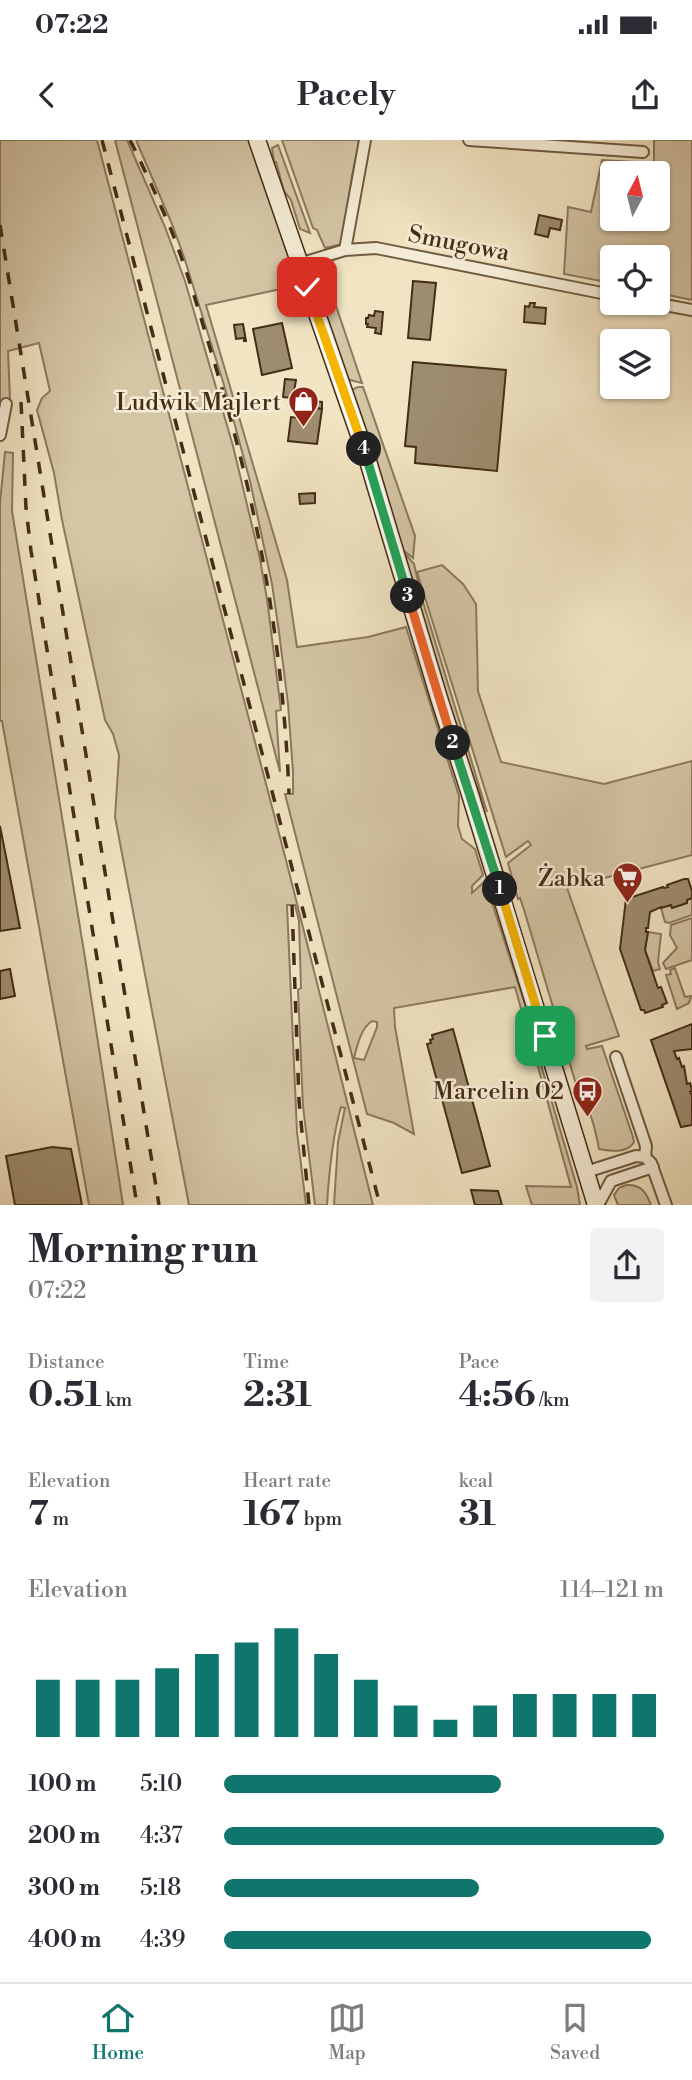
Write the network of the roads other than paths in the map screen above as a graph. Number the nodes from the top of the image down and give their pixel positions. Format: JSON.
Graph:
{"nodes":[{"id":1,"x":257,"y":140,"type":"edge"},
{"id":2,"x":365,"y":140,"type":"edge"},
{"id":3,"x":469,"y":140,"type":"edge"},
{"id":4,"x":643,"y":152,"type":"dead end"},
{"id":5,"x":345,"y":250,"type":"junction"},
{"id":6,"x":299,"y":264,"type":"junction"},
{"id":7,"x":600,"y":293,"type":"edge"},
{"id":8,"x":670,"y":306,"type":"edge"},
{"id":9,"x":692,"y":310,"type":"edge"},
{"id":10,"x":6,"y":404,"type":"dead end"},
{"id":11,"x":0,"y":435,"type":"edge"},
{"id":12,"x":616,"y":1057,"type":"dead end"},
{"id":13,"x":645,"y":1157,"type":"junction"},
{"id":14,"x":653,"y":1167,"type":"junction"},
{"id":15,"x":586,"y":1172,"type":"junction"},
{"id":16,"x":597,"y":1205,"type":"edge"},
{"id":17,"x":666,"y":1205,"type":"edge"}],
"edges":[{"from":1,"to":6,"type":"street"},
{"from":2,"to":5,"type":"street"},
{"from":3,"to":4,"type":"street"},
{"from":5,"to":6,"type":"street","name":"Smugowa"},
{"from":5,"to":7,"type":"street","name":"Smugowa"},
{"from":6,"to":15,"type":"street"},
{"from":8,"to":9,"type":"street"},
{"from":10,"to":11,"type":"street"},
{"from":12,"to":13,"type":"street"},
{"from":13,"to":14,"type":"street"},
{"from":13,"to":15,"type":"street"},
{"from":14,"to":16,"type":"street"},
{"from":14,"to":17,"type":"street"},
{"from":15,"to":16,"type":"street"}]}
